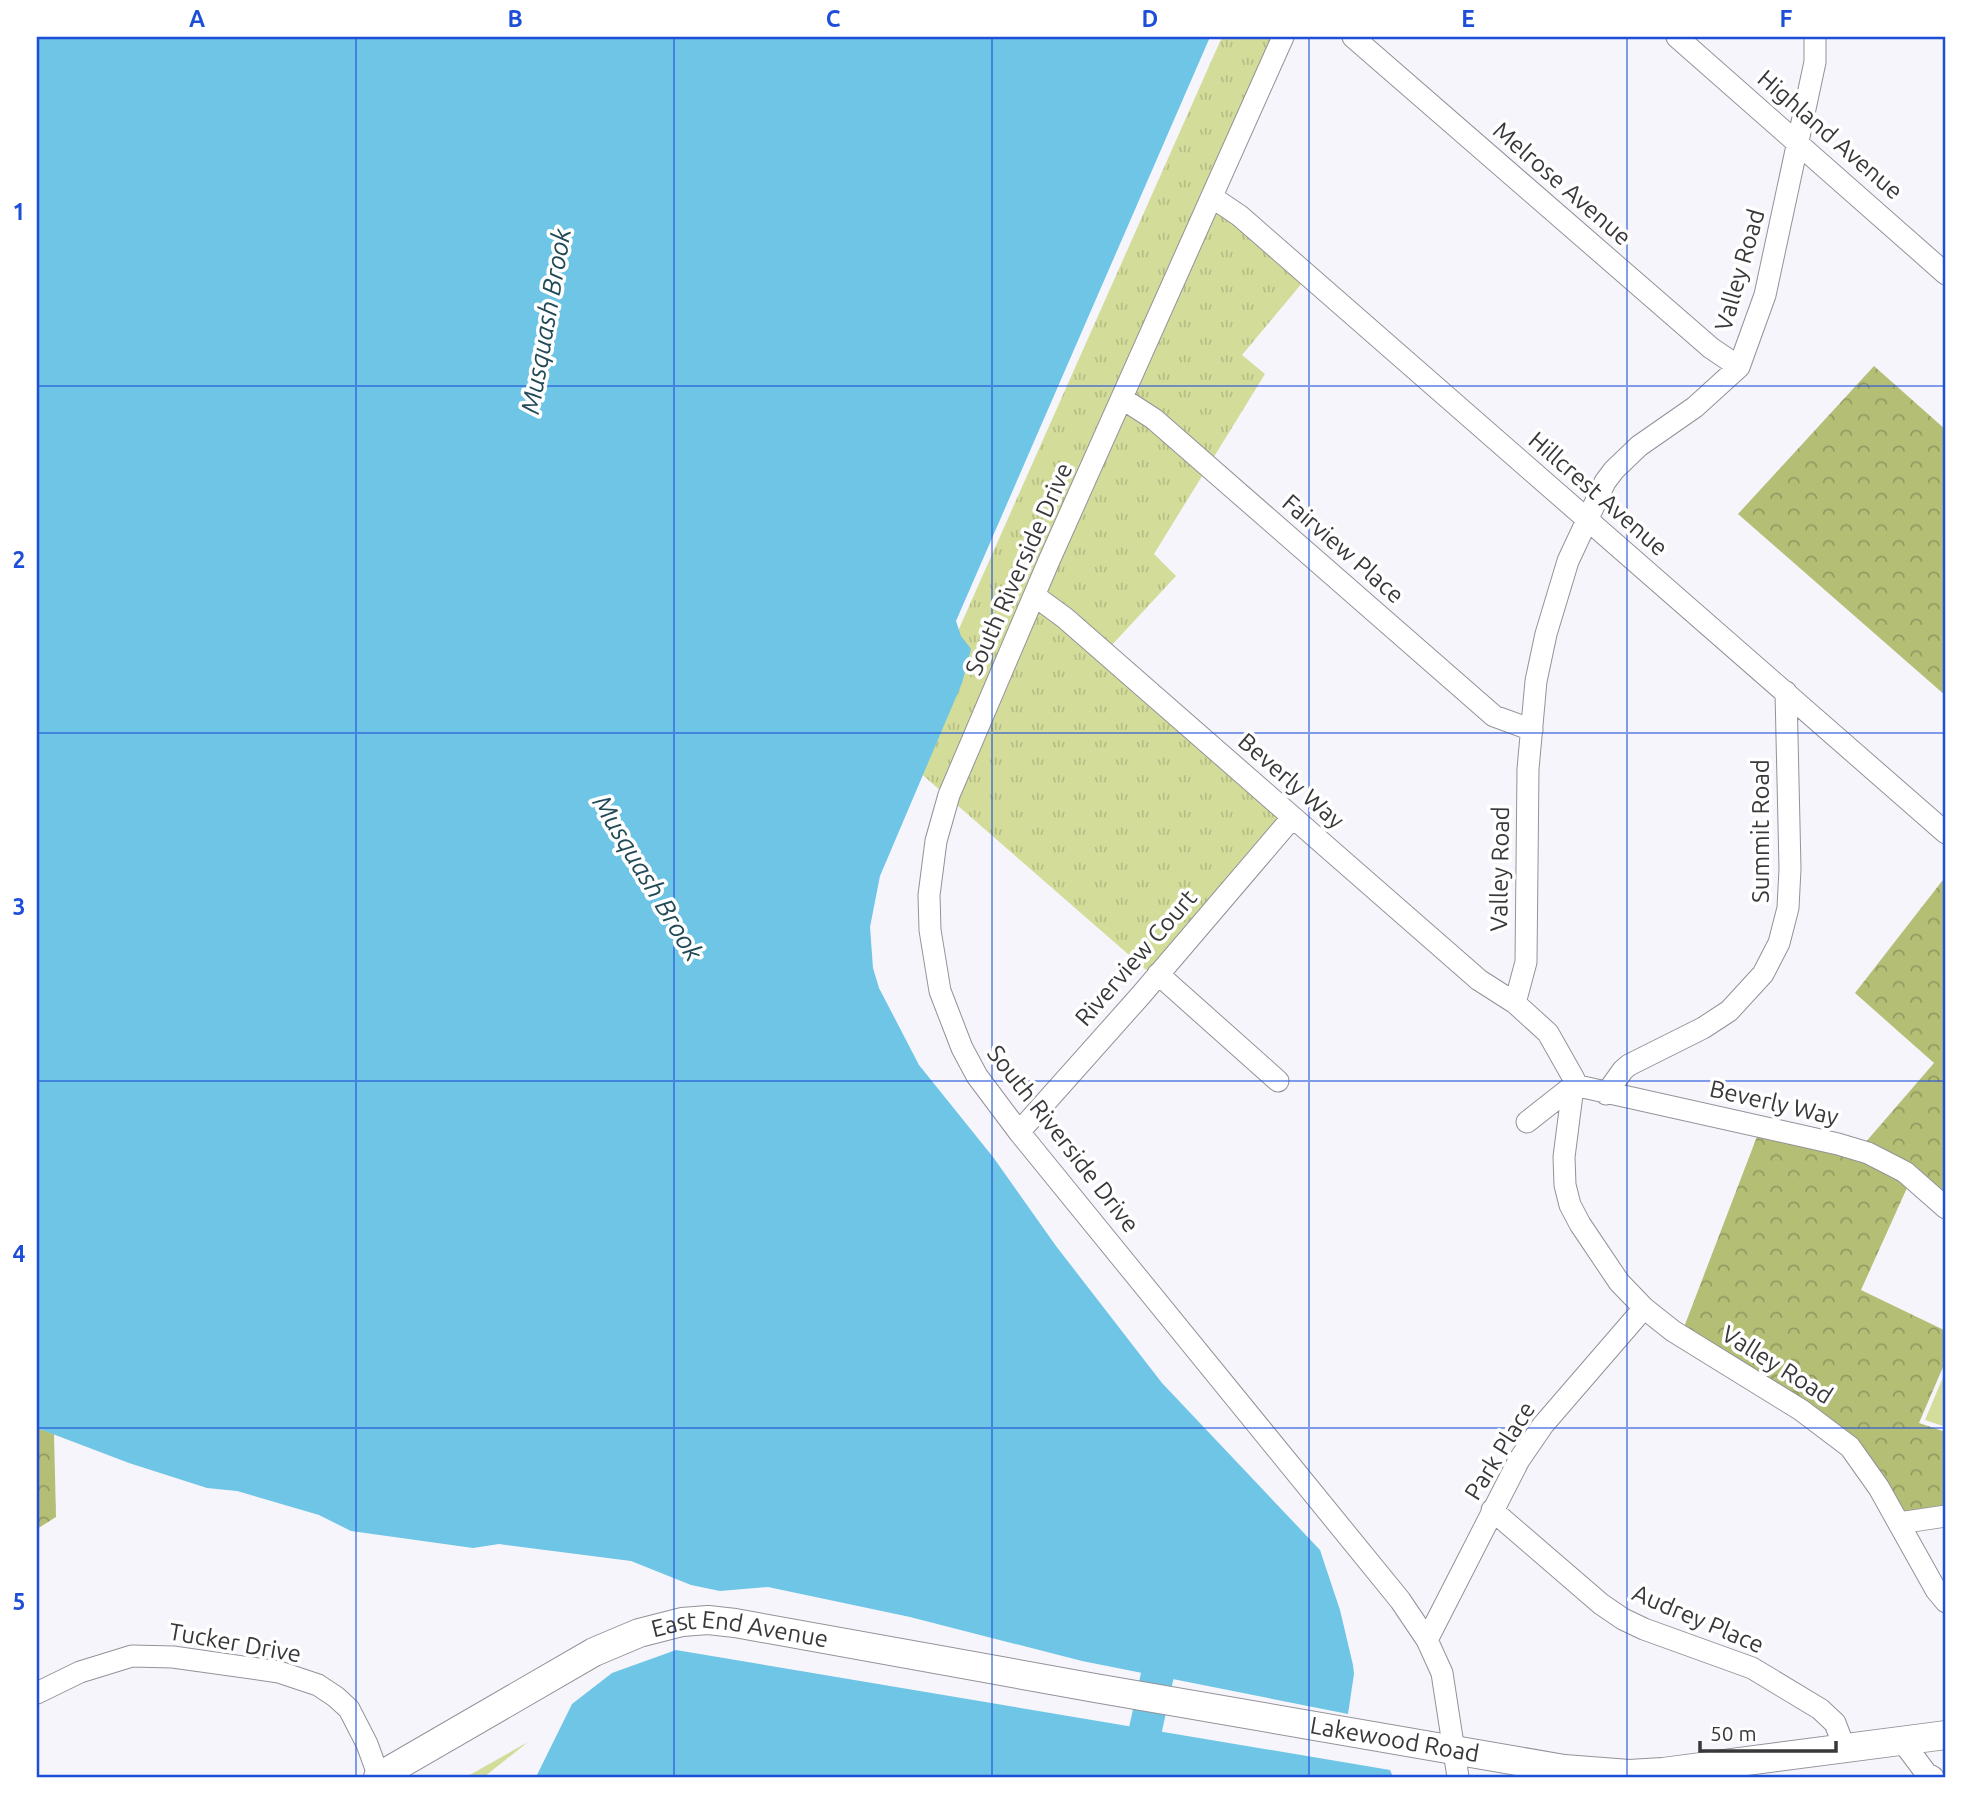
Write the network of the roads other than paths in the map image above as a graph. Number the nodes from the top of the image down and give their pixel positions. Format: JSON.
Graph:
{"nodes":[{"id":1,"x":1283,"y":37,"type":"edge"},
{"id":2,"x":1353,"y":37,"type":"edge"},
{"id":3,"x":1677,"y":37,"type":"edge"},
{"id":4,"x":1815,"y":37,"type":"edge"},
{"id":5,"x":1798,"y":142,"type":"junction"},
{"id":6,"x":1212,"y":197,"type":"junction"},
{"id":7,"x":1945,"y":271,"type":"edge"},
{"id":8,"x":1739,"y":367,"type":"junction"},
{"id":9,"x":1124,"y":399,"type":"junction"},
{"id":10,"x":1587,"y":519,"type":"junction"},
{"id":11,"x":1035,"y":596,"type":"junction"},
{"id":12,"x":1786,"y":692,"type":"junction"},
{"id":13,"x":1532,"y":730,"type":"junction"},
{"id":14,"x":1292,"y":818,"type":"junction"},
{"id":15,"x":1946,"y":833,"type":"edge"},
{"id":16,"x":1158,"y":974,"type":"junction"},
{"id":17,"x":1515,"y":1003,"type":"junction"},
{"id":18,"x":1278,"y":1081,"type":"dead end"},
{"id":19,"x":1574,"y":1085,"type":"junction"},
{"id":20,"x":1606,"y":1094,"type":"junction"},
{"id":21,"x":1527,"y":1122,"type":"dead end"},
{"id":22,"x":1019,"y":1132,"type":"junction"},
{"id":23,"x":1946,"y":1208,"type":"edge"},
{"id":24,"x":1644,"y":1308,"type":"junction"},
{"id":25,"x":1492,"y":1510,"type":"junction"},
{"id":26,"x":1946,"y":1516,"type":"edge"},
{"id":27,"x":1899,"y":1523,"type":"junction"},
{"id":28,"x":1946,"y":1602,"type":"edge"},
{"id":29,"x":1427,"y":1640,"type":"junction"},
{"id":30,"x":37,"y":1693,"type":"edge"},
{"id":31,"x":1134,"y":1695,"type":"joint"},
{"id":32,"x":1946,"y":1735,"type":"edge"},
{"id":33,"x":1902,"y":1741,"type":"junction"},
{"id":34,"x":1454,"y":1749,"type":"junction"},
{"id":35,"x":1845,"y":1749,"type":"junction"},
{"id":36,"x":379,"y":1777,"type":"edge"},
{"id":37,"x":1458,"y":1777,"type":"edge"},
{"id":38,"x":1933,"y":1777,"type":"edge"}],
"edges":[{"from":1,"to":6,"type":"street","name":"South Riverside Drive"},
{"from":2,"to":8,"type":"street","name":"Melrose Avenue"},
{"from":3,"to":5,"type":"street","name":"Highland Avenue"},
{"from":4,"to":5,"type":"street","name":"Valley Road"},
{"from":5,"to":7,"type":"street","name":"Highland Avenue"},
{"from":5,"to":8,"type":"street","name":"Valley Road"},
{"from":6,"to":9,"type":"street","name":"South Riverside Drive"},
{"from":6,"to":10,"type":"street","name":"Hillcrest Avenue"},
{"from":8,"to":10,"type":"street","name":"Valley Road"},
{"from":9,"to":11,"type":"street","name":"South Riverside Drive"},
{"from":9,"to":13,"type":"street","name":"Fairview Place"},
{"from":10,"to":12,"type":"street","name":"Hillcrest Avenue"},
{"from":10,"to":13,"type":"street","name":"Valley Road"},
{"from":11,"to":14,"type":"street","name":"Beverly Way"},
{"from":11,"to":22,"type":"street","name":"South Riverside Drive"},
{"from":12,"to":15,"type":"street","name":"Hillcrest Avenue"},
{"from":12,"to":20,"type":"street","name":"Summit Road"},
{"from":13,"to":17,"type":"street","name":"Valley Road"},
{"from":14,"to":16,"type":"street","name":"Riverview Court"},
{"from":14,"to":17,"type":"street","name":"Beverly Way"},
{"from":16,"to":18,"type":"street"},
{"from":16,"to":22,"type":"street","name":"Riverview Court"},
{"from":17,"to":19,"type":"street"},
{"from":19,"to":20,"type":"street","name":"Beverly Way"},
{"from":19,"to":21,"type":"street"},
{"from":19,"to":24,"type":"street","name":"Valley Road"},
{"from":20,"to":23,"type":"street","name":"Beverly Way"},
{"from":22,"to":29,"type":"street","name":"South Riverside Drive"},
{"from":24,"to":25,"type":"street","name":"Park Place"},
{"from":24,"to":27,"type":"street","name":"Valley Road"},
{"from":25,"to":29,"type":"street","name":"Park Place"},
{"from":25,"to":35,"type":"street","name":"Audrey Place"},
{"from":26,"to":27,"type":"street"},
{"from":27,"to":28,"type":"street","name":"Valley Road"},
{"from":29,"to":34,"type":"street","name":"South Riverside Drive"},
{"from":30,"to":36,"type":"street","name":"Tucker Drive"},
{"from":31,"to":34,"type":"street","name":"Lakewood Road"},
{"from":31,"to":36,"type":"street","name":"East End Avenue"},
{"from":32,"to":33,"type":"street","name":"Lakewood Road"},
{"from":33,"to":35,"type":"street","name":"Lakewood Road"},
{"from":33,"to":38,"type":"street"},
{"from":34,"to":35,"type":"street","name":"Lakewood Road"},
{"from":34,"to":37,"type":"street","name":"South Riverside Drive"}]}
